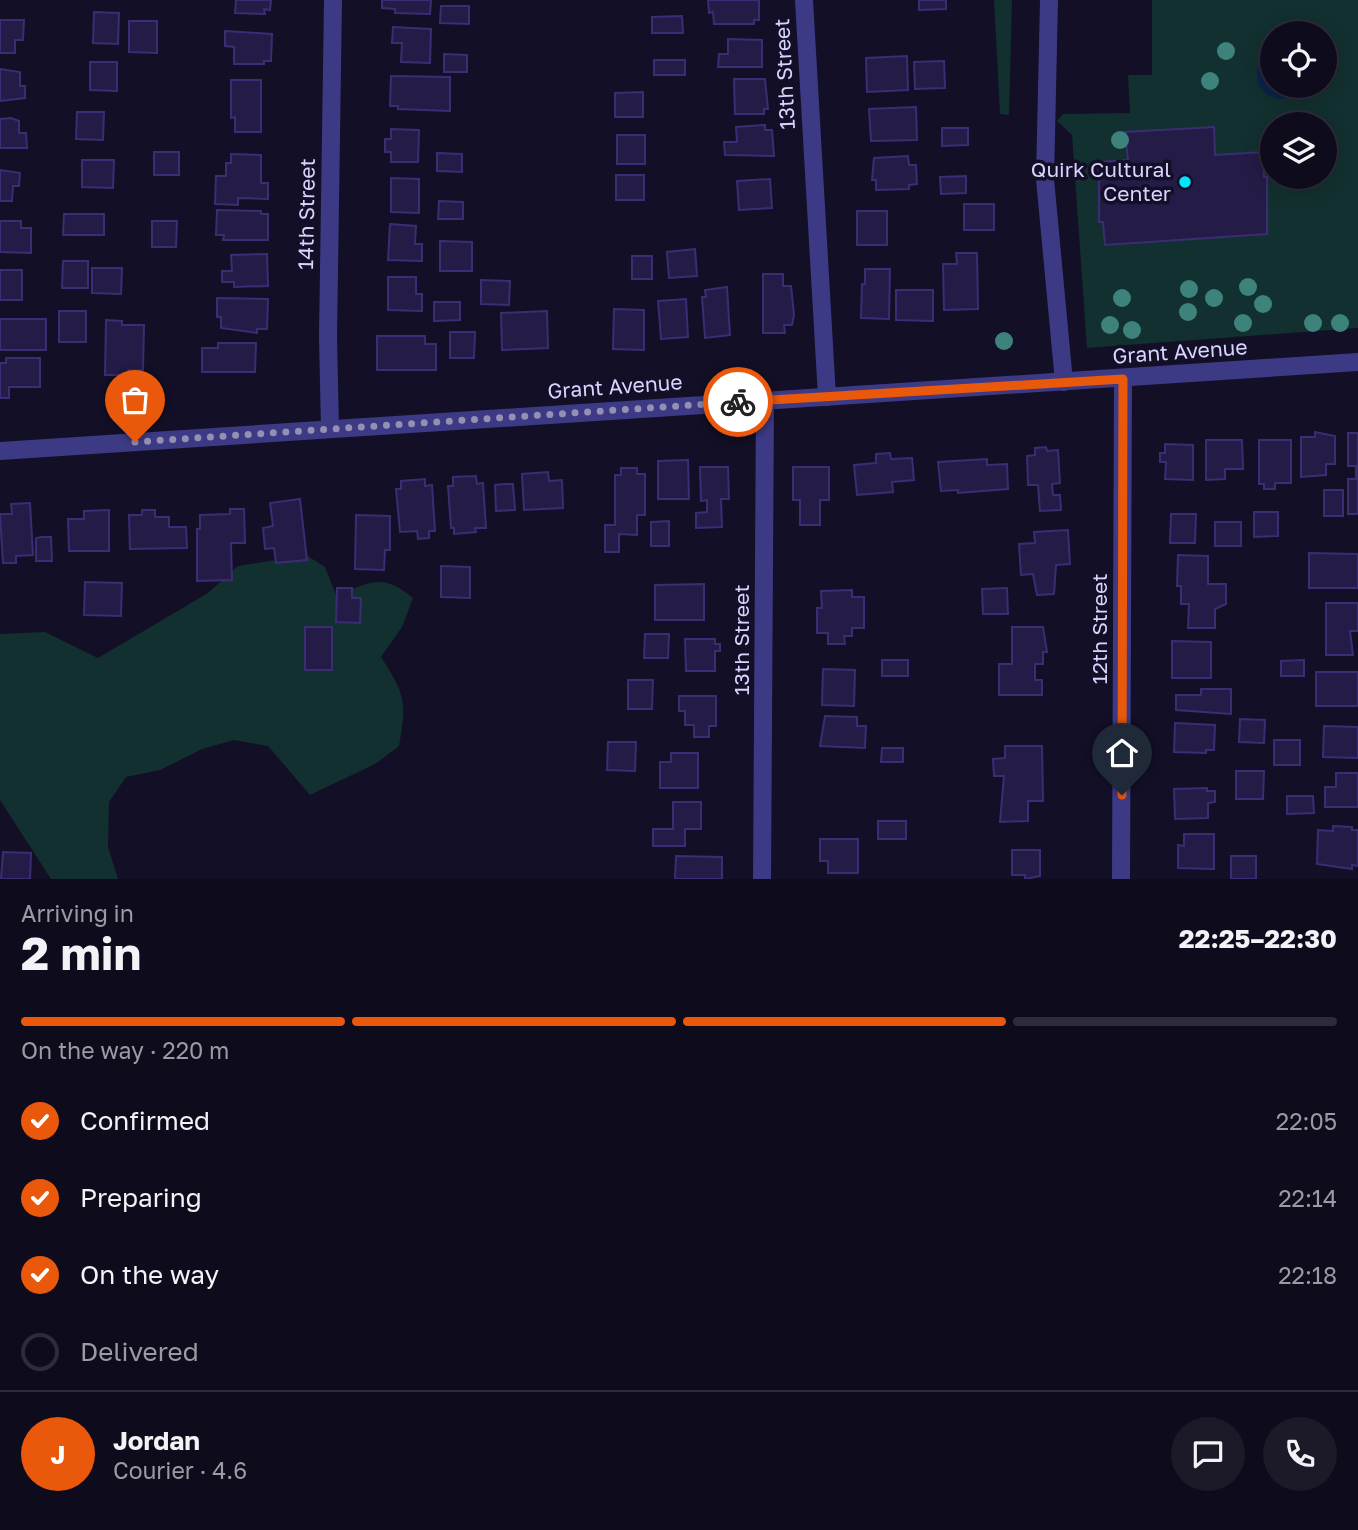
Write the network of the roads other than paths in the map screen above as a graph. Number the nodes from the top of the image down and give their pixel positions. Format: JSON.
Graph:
{"nodes":[{"id":1,"x":333,"y":0,"type":"edge"},
{"id":2,"x":804,"y":0,"type":"edge"},
{"id":3,"x":1049,"y":0,"type":"edge"},
{"id":4,"x":1358,"y":362,"type":"edge"},
{"id":5,"x":1123,"y":379,"type":"junction"},
{"id":6,"x":1064,"y":382,"type":"junction"},
{"id":7,"x":827,"y":397,"type":"junction"},
{"id":8,"x":765,"y":401,"type":"junction"},
{"id":9,"x":330,"y":429,"type":"junction"},
{"id":10,"x":0,"y":451,"type":"edge"},
{"id":11,"x":762,"y":879,"type":"edge"},
{"id":12,"x":1121,"y":879,"type":"edge"}],
"edges":[{"from":1,"to":9,"type":"street","name":"14th Street"},
{"from":2,"to":7,"type":"street","name":"13th Street"},
{"from":3,"to":6,"type":"street"},
{"from":4,"to":5,"type":"street","name":"Grant Avenue"},
{"from":5,"to":6,"type":"street","name":"Grant Avenue"},
{"from":5,"to":12,"type":"street","name":"12th Street"},
{"from":6,"to":7,"type":"street","name":"Grant Avenue"},
{"from":7,"to":8,"type":"street","name":"Grant Avenue"},
{"from":8,"to":9,"type":"street","name":"Grant Avenue"},
{"from":8,"to":11,"type":"street","name":"13th Street"},
{"from":9,"to":10,"type":"street","name":"Grant Avenue"}]}
